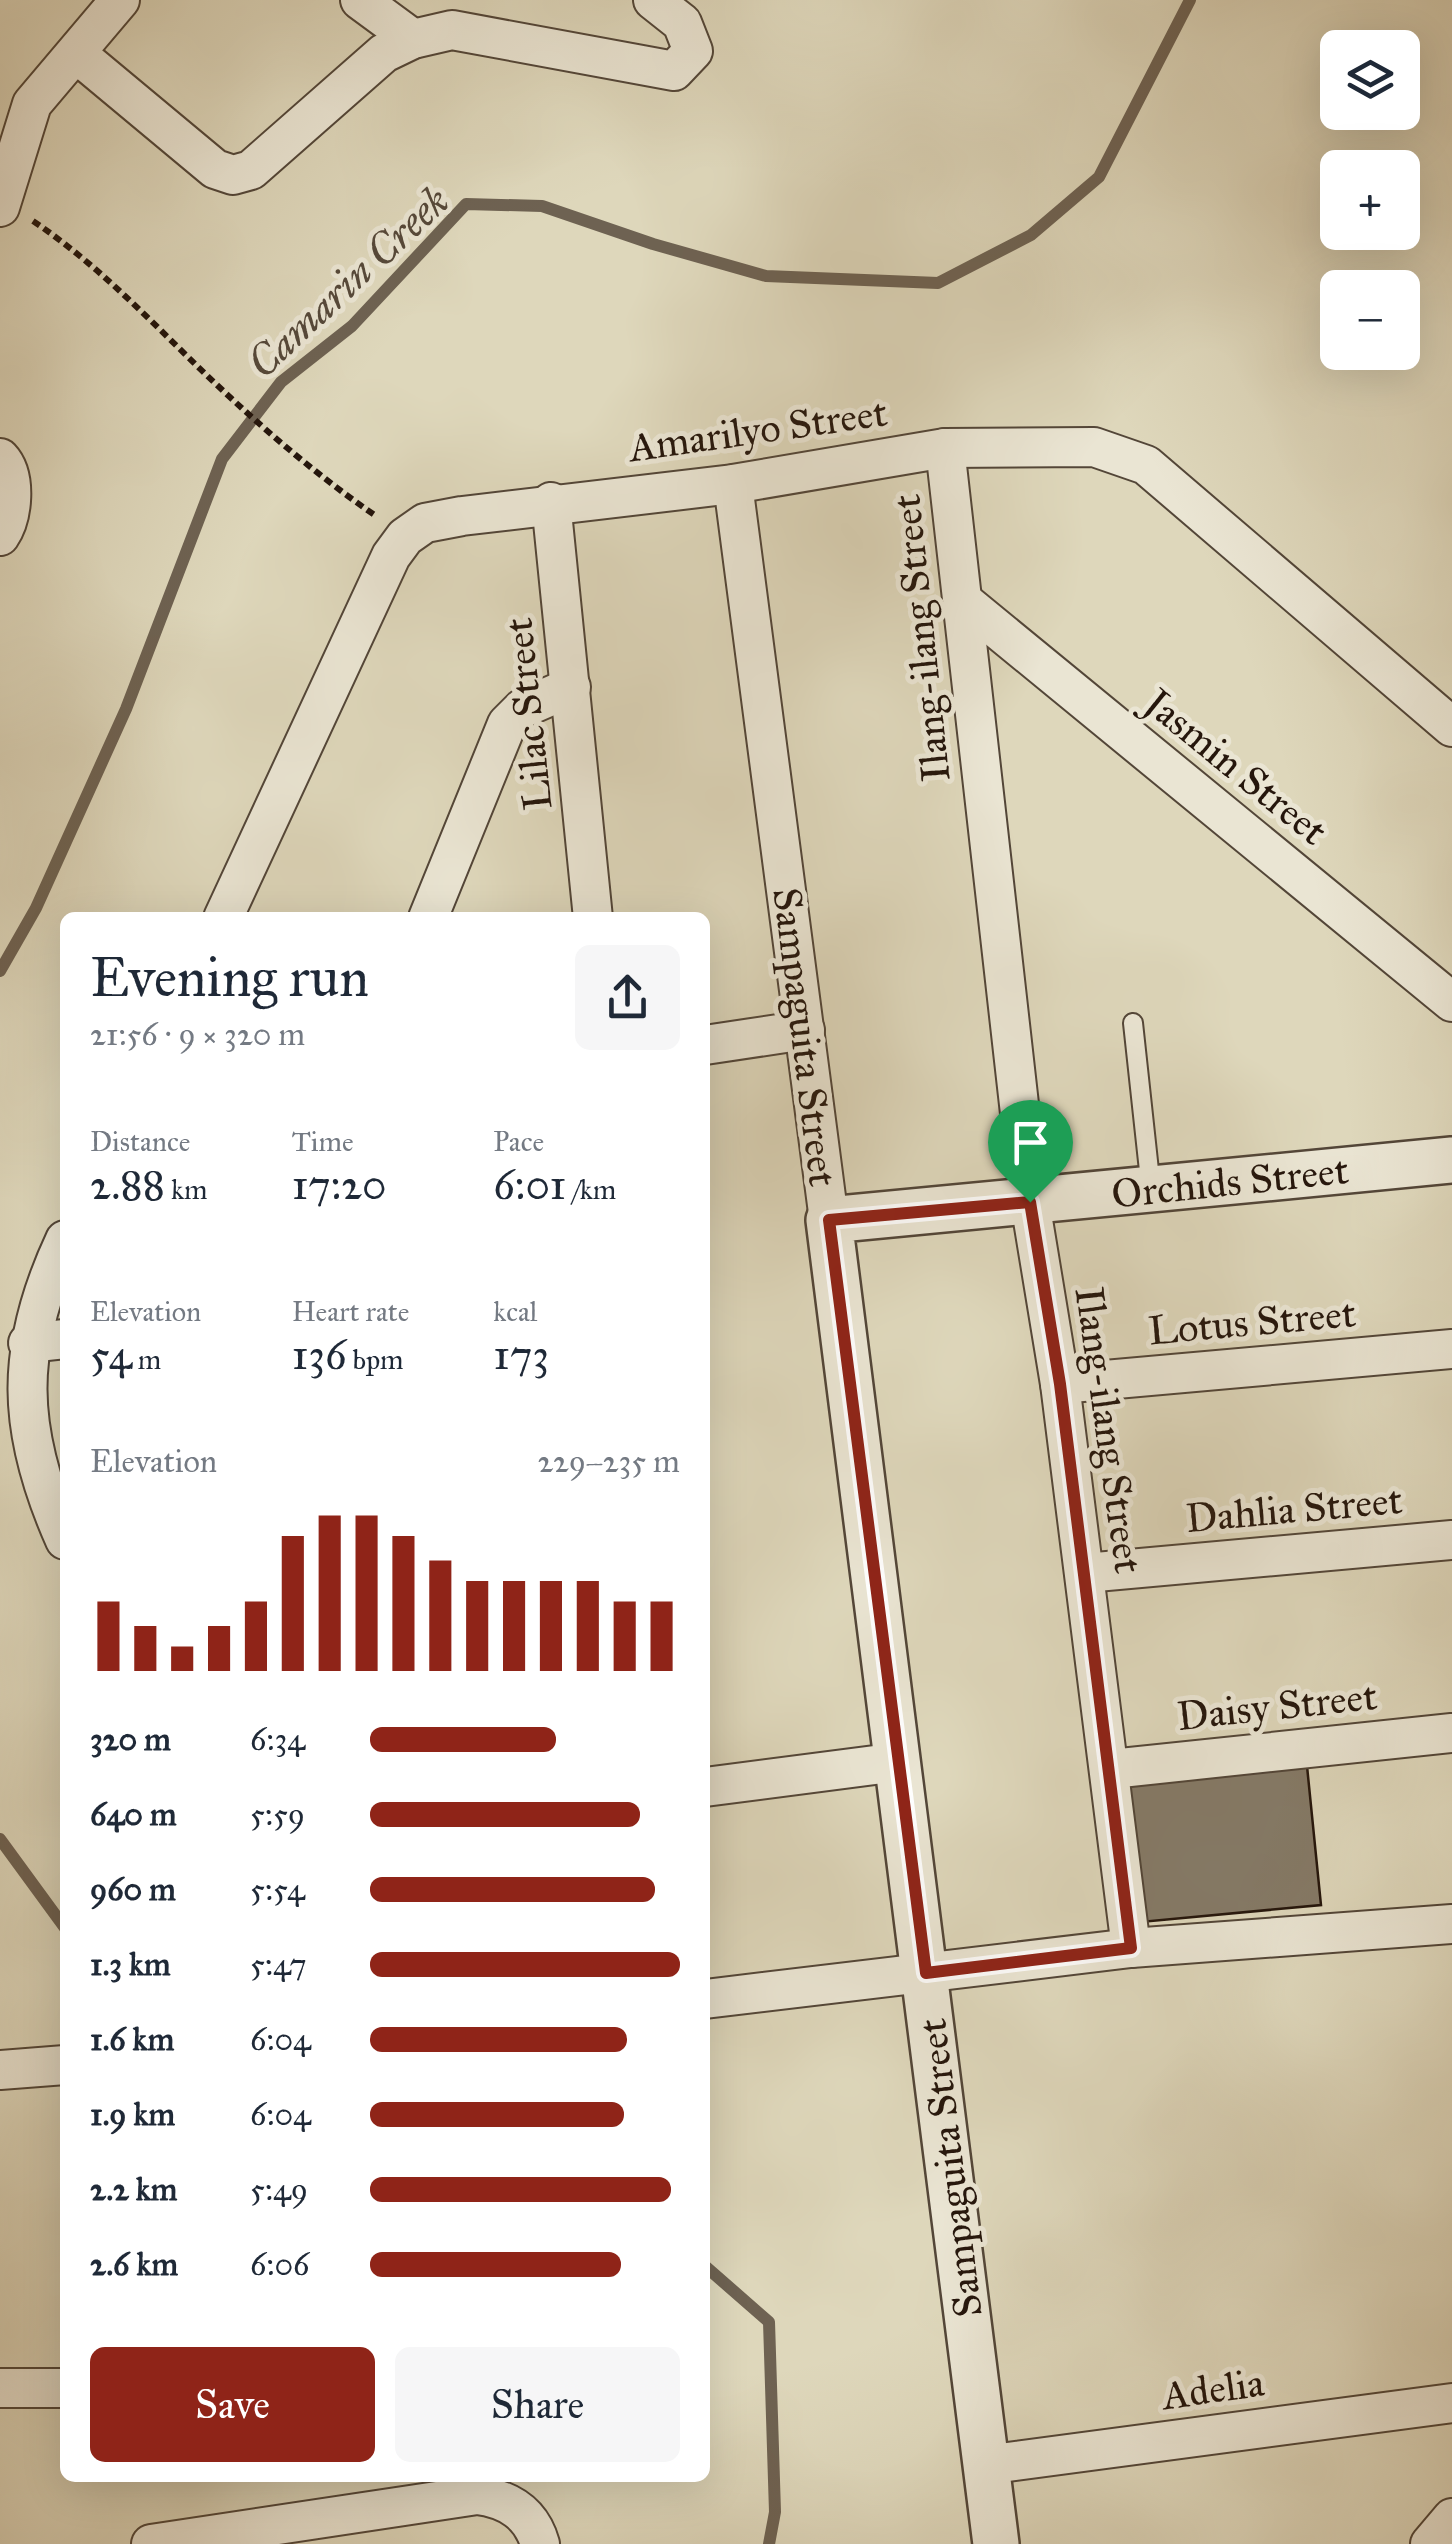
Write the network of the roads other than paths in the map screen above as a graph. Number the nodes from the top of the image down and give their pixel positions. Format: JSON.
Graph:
{"nodes":[{"id":1,"x":120,"y":0,"type":"edge"},
{"id":2,"x":360,"y":0,"type":"edge"},
{"id":3,"x":653,"y":0,"type":"edge"},
{"id":4,"x":413,"y":39,"type":"junction"},
{"id":5,"x":77,"y":54,"type":"junction"},
{"id":6,"x":2,"y":204,"type":"edge"},
{"id":7,"x":945,"y":448,"type":"junction"},
{"id":8,"x":3,"y":460,"type":"edge"},
{"id":9,"x":733,"y":484,"type":"junction"},
{"id":10,"x":551,"y":502,"type":"junction"},
{"id":11,"x":0,"y":536,"type":"edge"},
{"id":12,"x":963,"y":601,"type":"junction"},
{"id":13,"x":571,"y":687,"type":"junction"},
{"id":14,"x":1452,"y":727,"type":"edge"},
{"id":15,"x":226,"y":912,"type":"edge"},
{"id":16,"x":430,"y":912,"type":"edge"},
{"id":17,"x":592,"y":912,"type":"edge"},
{"id":18,"x":1452,"y":1002,"type":"edge"},
{"id":19,"x":1133,"y":1023,"type":"dead end"},
{"id":20,"x":805,"y":1030,"type":"junction"},
{"id":21,"x":710,"y":1044,"type":"edge"},
{"id":22,"x":1452,"y":1160,"type":"edge"},
{"id":23,"x":1152,"y":1190,"type":"junction"},
{"id":24,"x":1030,"y":1202,"type":"junction"},
{"id":25,"x":829,"y":1220,"type":"junction"},
{"id":26,"x":60,"y":1251,"type":"edge"},
{"id":27,"x":60,"y":1340,"type":"edge"},
{"id":28,"x":28,"y":1344,"type":"junction"},
{"id":29,"x":1452,"y":1349,"type":"edge"},
{"id":30,"x":1060,"y":1384,"type":"junction"},
{"id":31,"x":60,"y":1517,"type":"edge"},
{"id":32,"x":1452,"y":1540,"type":"edge"},
{"id":33,"x":1085,"y":1573,"type":"junction"},
{"id":34,"x":1452,"y":1733,"type":"edge"},
{"id":35,"x":898,"y":1762,"type":"junction"},
{"id":36,"x":1111,"y":1769,"type":"junction"},
{"id":37,"x":710,"y":1786,"type":"edge"},
{"id":38,"x":1452,"y":1924,"type":"edge"},
{"id":39,"x":1131,"y":1948,"type":"junction"},
{"id":40,"x":926,"y":1973,"type":"junction"},
{"id":41,"x":710,"y":1998,"type":"edge"},
{"id":42,"x":60,"y":2065,"type":"edge"},
{"id":43,"x":0,"y":2070,"type":"edge"},
{"id":44,"x":0,"y":2388,"type":"edge"},
{"id":45,"x":60,"y":2388,"type":"edge"},
{"id":46,"x":1452,"y":2403,"type":"edge"},
{"id":47,"x":986,"y":2465,"type":"junction"},
{"id":48,"x":1452,"y":2518,"type":"edge"},
{"id":49,"x":151,"y":2544,"type":"edge"},
{"id":50,"x":540,"y":2544,"type":"edge"},
{"id":51,"x":996,"y":2544,"type":"edge"},
{"id":52,"x":1430,"y":2544,"type":"edge"}],
"edges":[{"from":1,"to":5,"type":"street"},
{"from":2,"to":4,"type":"street"},
{"from":3,"to":4,"type":"street"},
{"from":4,"to":5,"type":"street"},
{"from":5,"to":6,"type":"street"},
{"from":7,"to":9,"type":"street","name":"Amarilyo Street"},
{"from":7,"to":12,"type":"street","name":"Ilang-ilang Street"},
{"from":7,"to":14,"type":"street","name":"Amarilyo Street"},
{"from":8,"to":11,"type":"street"},
{"from":9,"to":10,"type":"street","name":"Amarilyo Street"},
{"from":9,"to":20,"type":"street","name":"Sampaguita Street"},
{"from":10,"to":13,"type":"street","name":"Lilac Street"},
{"from":10,"to":15,"type":"street","name":"Amarilyo Street"},
{"from":12,"to":18,"type":"street","name":"Jasmin Street"},
{"from":12,"to":24,"type":"street","name":"Ilang-ilang Street"},
{"from":13,"to":16,"type":"street"},
{"from":13,"to":17,"type":"street","name":"Lilac Street"},
{"from":19,"to":23,"type":"lane"},
{"from":20,"to":21,"type":"street"},
{"from":20,"to":25,"type":"street","name":"Sampaguita Street"},
{"from":22,"to":23,"type":"street","name":"Orchids Street"},
{"from":23,"to":24,"type":"street","name":"Orchids Street"},
{"from":24,"to":25,"type":"street","name":"Orchids Street"},
{"from":24,"to":30,"type":"street","name":"Ilang-ilang Street"},
{"from":25,"to":35,"type":"street","name":"Sampaguita Street"},
{"from":26,"to":28,"type":"street"},
{"from":27,"to":28,"type":"street"},
{"from":28,"to":31,"type":"street"},
{"from":29,"to":30,"type":"street","name":"Lotus Street"},
{"from":30,"to":33,"type":"street","name":"Ilang-ilang Street"},
{"from":32,"to":33,"type":"street","name":"Dahlia Street"},
{"from":33,"to":36,"type":"street","name":"Ilang-ilang Street"},
{"from":34,"to":36,"type":"street","name":"Daisy Street"},
{"from":35,"to":37,"type":"street"},
{"from":35,"to":40,"type":"street","name":"Sampaguita Street"},
{"from":36,"to":39,"type":"street","name":"Ilang-ilang Street"},
{"from":38,"to":39,"type":"street"},
{"from":39,"to":40,"type":"street"},
{"from":40,"to":41,"type":"street"},
{"from":40,"to":47,"type":"street","name":"Sampaguita Street"},
{"from":42,"to":43,"type":"street"},
{"from":44,"to":45,"type":"street"},
{"from":46,"to":47,"type":"street","name":"Adelia"},
{"from":47,"to":51,"type":"street","name":"Sampaguita Street"},
{"from":48,"to":52,"type":"street"},
{"from":49,"to":50,"type":"street"}]}
